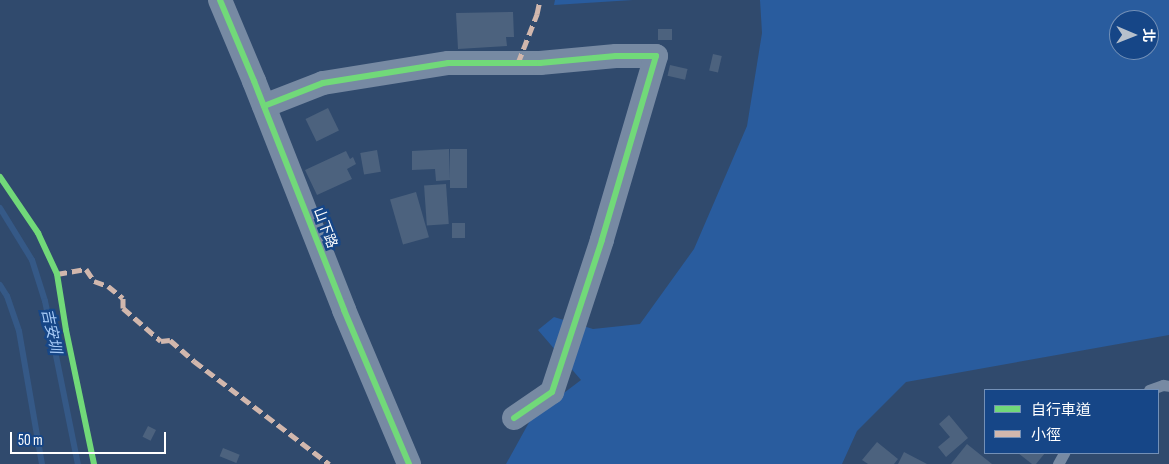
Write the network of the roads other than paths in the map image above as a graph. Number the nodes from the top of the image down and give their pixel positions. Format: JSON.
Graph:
{"nodes":[{"id":1,"x":220,"y":0,"type":"edge"},
{"id":2,"x":264,"y":106,"type":"junction"},
{"id":3,"x":1169,"y":386,"type":"edge"},
{"id":4,"x":1152,"y":389,"type":"edge"},
{"id":5,"x":514,"y":418,"type":"dead end"},
{"id":6,"x":409,"y":464,"type":"edge"}],
"edges":[{"from":1,"to":2,"type":"street","name":"山下路"},
{"from":2,"to":5,"type":"street"},
{"from":2,"to":6,"type":"street","name":"山下路"},
{"from":3,"to":4,"type":"lane"}]}
